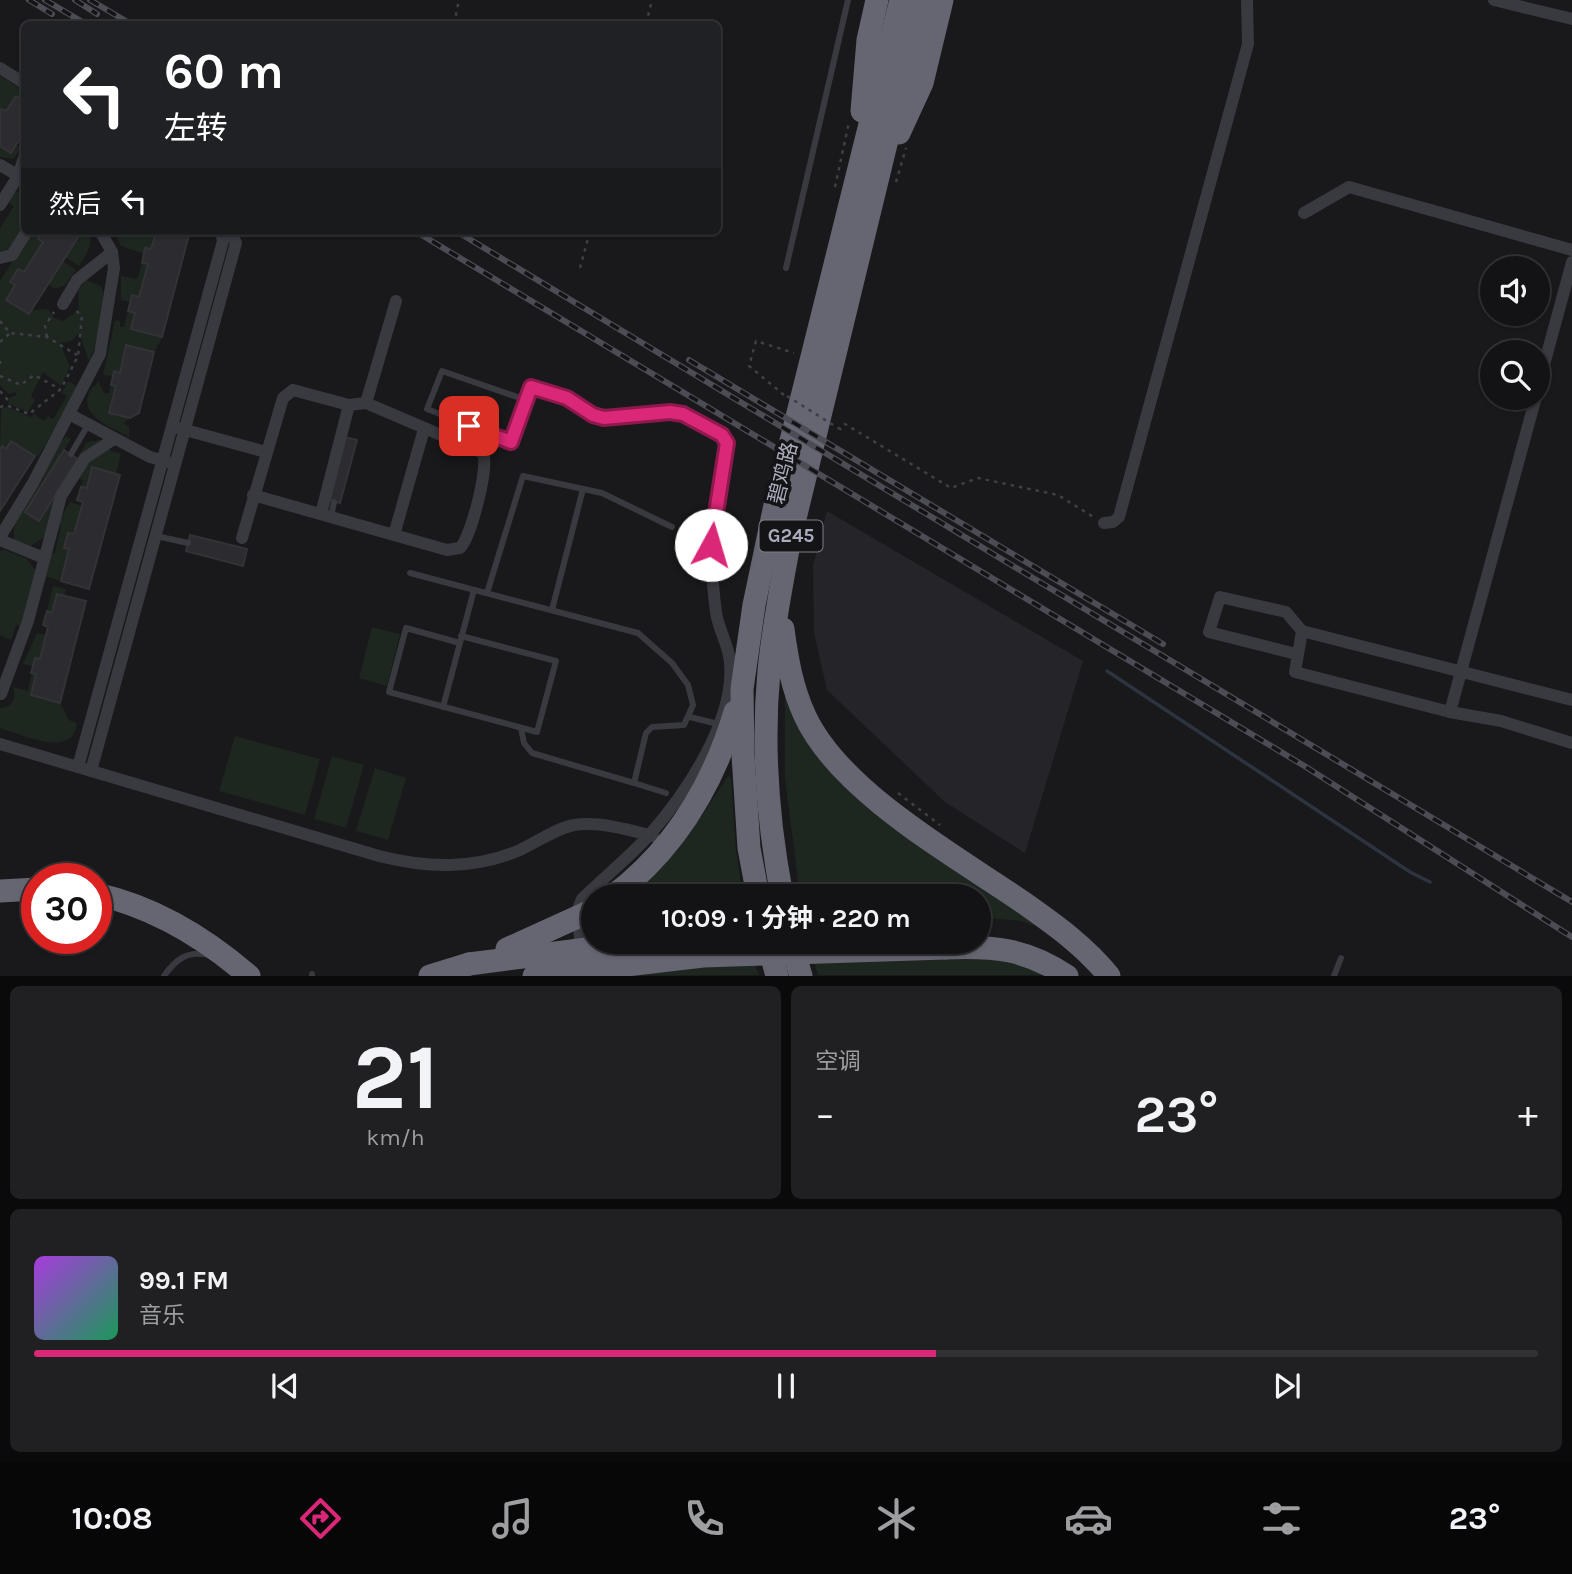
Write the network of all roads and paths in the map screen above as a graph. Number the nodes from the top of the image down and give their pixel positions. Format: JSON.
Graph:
{"nodes":[{"id":1,"x":459,"y":0,"type":"edge"},
{"id":2,"x":652,"y":0,"type":"edge"},
{"id":3,"x":838,"y":0,"type":"edge"},
{"id":4,"x":877,"y":0,"type":"edge"},
{"id":5,"x":901,"y":0,"type":"edge"},
{"id":6,"x":921,"y":0,"type":"edge"},
{"id":7,"x":942,"y":0,"type":"edge"},
{"id":8,"x":1247,"y":0,"type":"edge"},
{"id":9,"x":1494,"y":0,"type":"edge"},
{"id":10,"x":847,"y":2,"type":"edge"},
{"id":11,"x":1572,"y":19,"type":"edge"},
{"id":12,"x":455,"y":21,"type":"edge"},
{"id":13,"x":647,"y":21,"type":"edge"},
{"id":14,"x":0,"y":68,"type":"edge"},
{"id":15,"x":21,"y":81,"type":"edge"},
{"id":16,"x":0,"y":164,"type":"edge"},
{"id":17,"x":21,"y":178,"type":"edge"},
{"id":18,"x":866,"y":182,"type":"junction"},
{"id":19,"x":0,"y":205,"type":"edge"},
{"id":20,"x":1304,"y":213,"type":"dead end"},
{"id":21,"x":24,"y":235,"type":"edge"},
{"id":22,"x":102,"y":235,"type":"edge"},
{"id":23,"x":222,"y":235,"type":"edge"},
{"id":24,"x":232,"y":235,"type":"edge"},
{"id":25,"x":589,"y":235,"type":"edge"},
{"id":26,"x":1572,"y":250,"type":"edge"},
{"id":27,"x":112,"y":252,"type":"junction"},
{"id":28,"x":0,"y":258,"type":"edge"},
{"id":29,"x":1572,"y":262,"type":"edge"},
{"id":30,"x":580,"y":268,"type":"dead end"},
{"id":31,"x":786,"y":268,"type":"dead end"},
{"id":32,"x":396,"y":301,"type":"dead end"},
{"id":33,"x":63,"y":304,"type":"junction"},
{"id":34,"x":0,"y":321,"type":"edge"},
{"id":35,"x":10,"y":333,"type":"junction"},
{"id":36,"x":47,"y":337,"type":"junction"},
{"id":37,"x":0,"y":342,"type":"edge"},
{"id":38,"x":1550,"y":343,"type":"edge"},
{"id":39,"x":78,"y":355,"type":"junction"},
{"id":40,"x":800,"y":356,"type":"dead end"},
{"id":41,"x":95,"y":366,"type":"junction"},
{"id":42,"x":0,"y":376,"type":"edge"},
{"id":43,"x":61,"y":390,"type":"junction"},
{"id":44,"x":0,"y":391,"type":"edge"},
{"id":45,"x":552,"y":392,"type":"joint"},
{"id":46,"x":526,"y":400,"type":"junction"},
{"id":47,"x":366,"y":404,"type":"junction"},
{"id":48,"x":6,"y":405,"type":"junction"},
{"id":49,"x":349,"y":405,"type":"junction"},
{"id":50,"x":0,"y":407,"type":"edge"},
{"id":51,"x":1533,"y":410,"type":"edge"},
{"id":52,"x":69,"y":414,"type":"junction"},
{"id":53,"x":88,"y":425,"type":"junction"},
{"id":54,"x":178,"y":428,"type":"junction"},
{"id":55,"x":424,"y":429,"type":"junction"},
{"id":56,"x":114,"y":439,"type":"junction"},
{"id":57,"x":266,"y":452,"type":"junction"},
{"id":58,"x":71,"y":454,"type":"dead end"},
{"id":59,"x":169,"y":462,"type":"junction"},
{"id":60,"x":583,"y":489,"type":"junction"},
{"id":61,"x":253,"y":495,"type":"junction"},
{"id":62,"x":334,"y":502,"type":"dead end"},
{"id":63,"x":326,"y":516,"type":"junction"},
{"id":64,"x":1104,"y":523,"type":"joint"},
{"id":65,"x":671,"y":527,"type":"dead end"},
{"id":66,"x":394,"y":535,"type":"junction"},
{"id":67,"x":156,"y":536,"type":"junction"},
{"id":68,"x":0,"y":538,"type":"edge"},
{"id":69,"x":242,"y":538,"type":"dead end"},
{"id":70,"x":188,"y":543,"type":"dead end"},
{"id":71,"x":44,"y":558,"type":"junction"},
{"id":72,"x":410,"y":573,"type":"dead end"},
{"id":73,"x":474,"y":590,"type":"junction"},
{"id":74,"x":487,"y":593,"type":"junction"},
{"id":75,"x":780,"y":593,"type":"junction"},
{"id":76,"x":552,"y":610,"type":"junction"},
{"id":77,"x":1302,"y":631,"type":"junction"},
{"id":78,"x":461,"y":639,"type":"junction"},
{"id":79,"x":1296,"y":654,"type":"junction"},
{"id":80,"x":1462,"y":672,"type":"junction"},
{"id":81,"x":742,"y":689,"type":"junction"},
{"id":82,"x":1,"y":694,"type":"edge"},
{"id":83,"x":1572,"y":701,"type":"edge"},
{"id":84,"x":443,"y":707,"type":"junction"},
{"id":85,"x":1450,"y":712,"type":"junction"},
{"id":86,"x":690,"y":717,"type":"junction"},
{"id":87,"x":718,"y":724,"type":"junction"},
{"id":88,"x":521,"y":728,"type":"junction"},
{"id":89,"x":1572,"y":743,"type":"edge"},
{"id":90,"x":0,"y":744,"type":"edge"},
{"id":91,"x":85,"y":769,"type":"junction"},
{"id":92,"x":634,"y":783,"type":"junction"},
{"id":93,"x":889,"y":787,"type":"dead end"},
{"id":94,"x":666,"y":793,"type":"dead end"},
{"id":95,"x":945,"y":828,"type":"dead end"},
{"id":96,"x":660,"y":838,"type":"junction"},
{"id":97,"x":628,"y":884,"type":"edge"},
{"id":98,"x":756,"y":884,"type":"edge"},
{"id":99,"x":780,"y":884,"type":"edge"},
{"id":100,"x":21,"y":890,"type":"edge"},
{"id":101,"x":0,"y":891,"type":"edge"},
{"id":102,"x":112,"y":898,"type":"edge"},
{"id":103,"x":581,"y":916,"type":"edge"},
{"id":104,"x":991,"y":933,"type":"edge"},
{"id":105,"x":580,"y":940,"type":"dead end"},
{"id":106,"x":581,"y":950,"type":"edge"},
{"id":107,"x":771,"y":954,"type":"edge"},
{"id":108,"x":795,"y":954,"type":"edge"},
{"id":109,"x":1341,"y":958,"type":"dead end"},
{"id":110,"x":469,"y":964,"type":"junction"},
{"id":111,"x":238,"y":973,"type":"edge"},
{"id":112,"x":164,"y":975,"type":"edge"},
{"id":113,"x":430,"y":975,"type":"edge"},
{"id":114,"x":534,"y":975,"type":"edge"},
{"id":115,"x":777,"y":975,"type":"edge"},
{"id":116,"x":801,"y":975,"type":"edge"},
{"id":117,"x":1067,"y":975,"type":"edge"},
{"id":118,"x":1089,"y":975,"type":"edge"},
{"id":119,"x":1109,"y":975,"type":"edge"},
{"id":120,"x":1334,"y":975,"type":"edge"}],
"edges":[{"from":1,"to":12,"type":"path"},
{"from":2,"to":13,"type":"path"},
{"from":3,"to":10,"type":"lane"},
{"from":4,"to":18,"type":"highway"},
{"from":5,"to":18,"type":"highway","number":"G245"},
{"from":6,"to":18,"type":"highway","number":"G245"},
{"from":7,"to":18,"type":"highway"},
{"from":8,"to":64,"type":"street"},
{"from":9,"to":11,"type":"street"},
{"from":10,"to":31,"type":"lane"},
{"from":14,"to":15,"type":"street"},
{"from":16,"to":17,"type":"street"},
{"from":17,"to":19,"type":"street"},
{"from":18,"to":75,"type":"highway","name":"碧鸡路","number":"G245"},
{"from":18,"to":81,"type":"highway","name":"碧鸡路","number":"G245"},
{"from":20,"to":26,"type":"street"},
{"from":21,"to":28,"type":"street"},
{"from":22,"to":27,"type":"street"},
{"from":23,"to":54,"type":"street"},
{"from":24,"to":54,"type":"street"},
{"from":25,"to":30,"type":"path"},
{"from":27,"to":33,"type":"street"},
{"from":27,"to":41,"type":"street"},
{"from":29,"to":38,"type":"street"},
{"from":32,"to":47,"type":"street"},
{"from":33,"to":36,"type":"path"},
{"from":33,"to":39,"type":"path"},
{"from":34,"to":35,"type":"path"},
{"from":35,"to":36,"type":"path"},
{"from":35,"to":37,"type":"path"},
{"from":36,"to":39,"type":"path"},
{"from":39,"to":41,"type":"path"},
{"from":39,"to":43,"type":"path"},
{"from":40,"to":64,"type":"path","bridge":true},
{"from":41,"to":52,"type":"street"},
{"from":42,"to":43,"type":"path"},
{"from":43,"to":48,"type":"path"},
{"from":44,"to":48,"type":"path"},
{"from":45,"to":46,"type":"lane"},
{"from":45,"to":87,"type":"street"},
{"from":46,"to":46,"type":"lane"},
{"from":47,"to":49,"type":"street"},
{"from":47,"to":55,"type":"street"},
{"from":48,"to":50,"type":"path"},
{"from":49,"to":57,"type":"street"},
{"from":49,"to":63,"type":"street"},
{"from":51,"to":80,"type":"street"},
{"from":52,"to":53,"type":"street"},
{"from":52,"to":68,"type":"street"},
{"from":53,"to":56,"type":"street"},
{"from":53,"to":58,"type":"lane"},
{"from":54,"to":57,"type":"street"},
{"from":54,"to":59,"type":"street"},
{"from":55,"to":66,"type":"street"},
{"from":55,"to":66,"type":"street"},
{"from":56,"to":59,"type":"street"},
{"from":56,"to":71,"type":"street"},
{"from":57,"to":61,"type":"street"},
{"from":59,"to":67,"type":"street"},
{"from":59,"to":91,"type":"street"},
{"from":60,"to":65,"type":"lane"},
{"from":60,"to":74,"type":"lane"},
{"from":60,"to":76,"type":"lane"},
{"from":61,"to":63,"type":"street"},
{"from":61,"to":69,"type":"street"},
{"from":62,"to":63,"type":"lane"},
{"from":63,"to":66,"type":"street"},
{"from":67,"to":70,"type":"lane"},
{"from":67,"to":91,"type":"street"},
{"from":68,"to":71,"type":"street"},
{"from":71,"to":82,"type":"street"},
{"from":72,"to":73,"type":"lane"},
{"from":73,"to":74,"type":"lane"},
{"from":73,"to":78,"type":"lane"},
{"from":74,"to":76,"type":"lane"},
{"from":75,"to":99,"type":"highway","name":"碧鸡路","number":"G245"},
{"from":75,"to":119,"type":"highway"},
{"from":76,"to":86,"type":"lane"},
{"from":77,"to":79,"type":"street"},
{"from":77,"to":79,"type":"street"},
{"from":77,"to":80,"type":"street"},
{"from":78,"to":84,"type":"lane"},
{"from":78,"to":84,"type":"lane"},
{"from":78,"to":88,"type":"lane"},
{"from":79,"to":85,"type":"street"},
{"from":80,"to":83,"type":"street"},
{"from":80,"to":85,"type":"street"},
{"from":81,"to":96,"type":"highway"},
{"from":81,"to":98,"type":"highway","name":"碧鸡路","number":"G245"},
{"from":84,"to":88,"type":"lane"},
{"from":85,"to":89,"type":"street"},
{"from":86,"to":87,"type":"lane"},
{"from":86,"to":92,"type":"lane"},
{"from":87,"to":96,"type":"street"},
{"from":88,"to":92,"type":"lane"},
{"from":90,"to":91,"type":"street"},
{"from":91,"to":96,"type":"street"},
{"from":92,"to":94,"type":"lane"},
{"from":93,"to":95,"type":"path"},
{"from":96,"to":97,"type":"highway"},
{"from":96,"to":105,"type":"street"},
{"from":100,"to":101,"type":"highway"},
{"from":102,"to":111,"type":"highway"},
{"from":103,"to":110,"type":"highway","bridge":true},
{"from":104,"to":118,"type":"highway"},
{"from":106,"to":110,"type":"highway","bridge":true},
{"from":107,"to":115,"type":"highway"},
{"from":108,"to":116,"type":"highway"},
{"from":109,"to":120,"type":"lane"},
{"from":110,"to":113,"type":"highway"},
{"from":111,"to":112,"type":"lane"},
{"from":114,"to":117,"type":"highway","bridge":true}]}
